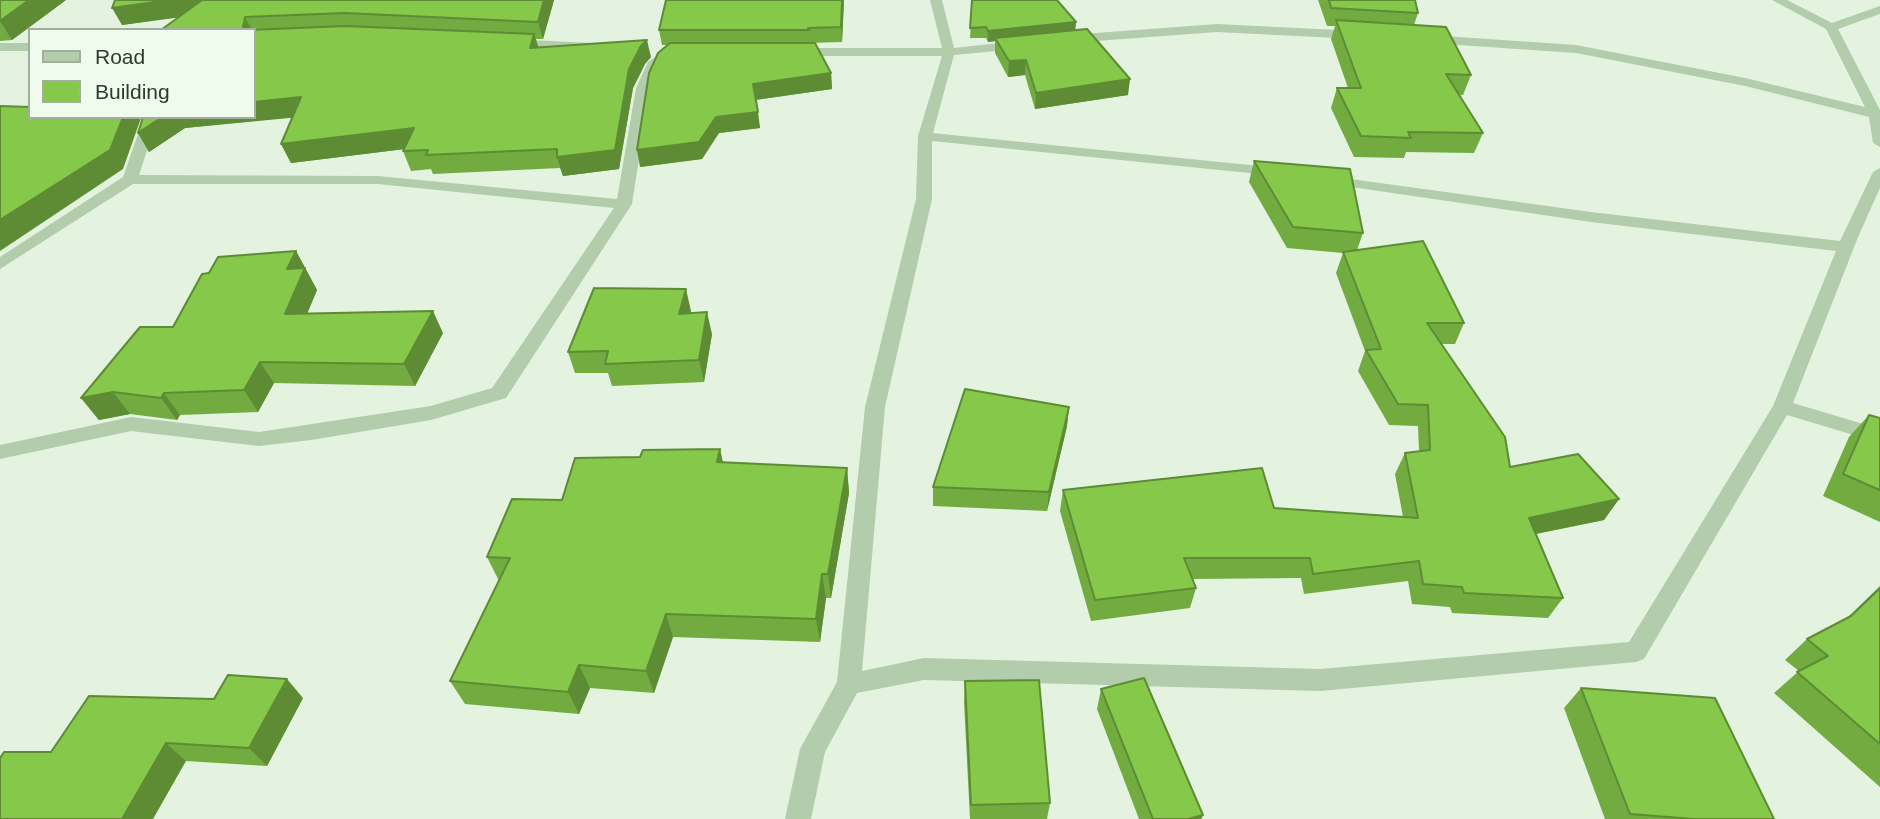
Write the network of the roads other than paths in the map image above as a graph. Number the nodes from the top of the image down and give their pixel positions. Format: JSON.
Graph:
{"nodes":[{"id":1,"x":936,"y":0,"type":"edge"},
{"id":2,"x":1777,"y":0,"type":"edge"},
{"id":3,"x":1880,"y":10,"type":"edge"},
{"id":4,"x":1831,"y":27,"type":"junction"},
{"id":5,"x":1371,"y":36,"type":"edge"},
{"id":6,"x":1412,"y":38,"type":"edge"},
{"id":7,"x":1057,"y":41,"type":"edge"},
{"id":8,"x":495,"y":42,"type":"edge"},
{"id":9,"x":1030,"y":44,"type":"edge"},
{"id":10,"x":0,"y":47,"type":"edge"},
{"id":11,"x":28,"y":47,"type":"edge"},
{"id":12,"x":602,"y":48,"type":"edge"},
{"id":13,"x":642,"y":50,"type":"edge"},
{"id":14,"x":776,"y":52,"type":"edge"},
{"id":15,"x":949,"y":52,"type":"junction"},
{"id":16,"x":1875,"y":114,"type":"junction"},
{"id":17,"x":150,"y":119,"type":"edge"},
{"id":18,"x":925,"y":136,"type":"junction"},
{"id":19,"x":1880,"y":144,"type":"edge"},
{"id":20,"x":1880,"y":172,"type":"edge"},
{"id":21,"x":130,"y":179,"type":"junction"},
{"id":22,"x":624,"y":204,"type":"junction"},
{"id":23,"x":1846,"y":247,"type":"junction"},
{"id":24,"x":0,"y":264,"type":"edge"},
{"id":25,"x":1782,"y":407,"type":"junction"},
{"id":26,"x":1880,"y":436,"type":"edge"},
{"id":27,"x":0,"y":452,"type":"edge"},
{"id":28,"x":849,"y":684,"type":"junction"},
{"id":29,"x":798,"y":819,"type":"edge"}],
"edges":[{"from":1,"to":15,"type":"street"},
{"from":2,"to":4,"type":"street"},
{"from":3,"to":4,"type":"street"},
{"from":4,"to":16,"type":"street"},
{"from":5,"to":7,"type":"street"},
{"from":6,"to":16,"type":"street"},
{"from":8,"to":12,"type":"street"},
{"from":9,"to":15,"type":"street"},
{"from":10,"to":11,"type":"street"},
{"from":13,"to":22,"type":"street"},
{"from":14,"to":15,"type":"street"},
{"from":15,"to":18,"type":"street"},
{"from":16,"to":19,"type":"street"},
{"from":17,"to":21,"type":"street"},
{"from":18,"to":23,"type":"street"},
{"from":18,"to":28,"type":"street"},
{"from":20,"to":23,"type":"street"},
{"from":21,"to":22,"type":"street"},
{"from":21,"to":24,"type":"street"},
{"from":22,"to":27,"type":"street"},
{"from":23,"to":25,"type":"street"},
{"from":25,"to":26,"type":"street"},
{"from":25,"to":28,"type":"street"},
{"from":28,"to":29,"type":"street"}]}
